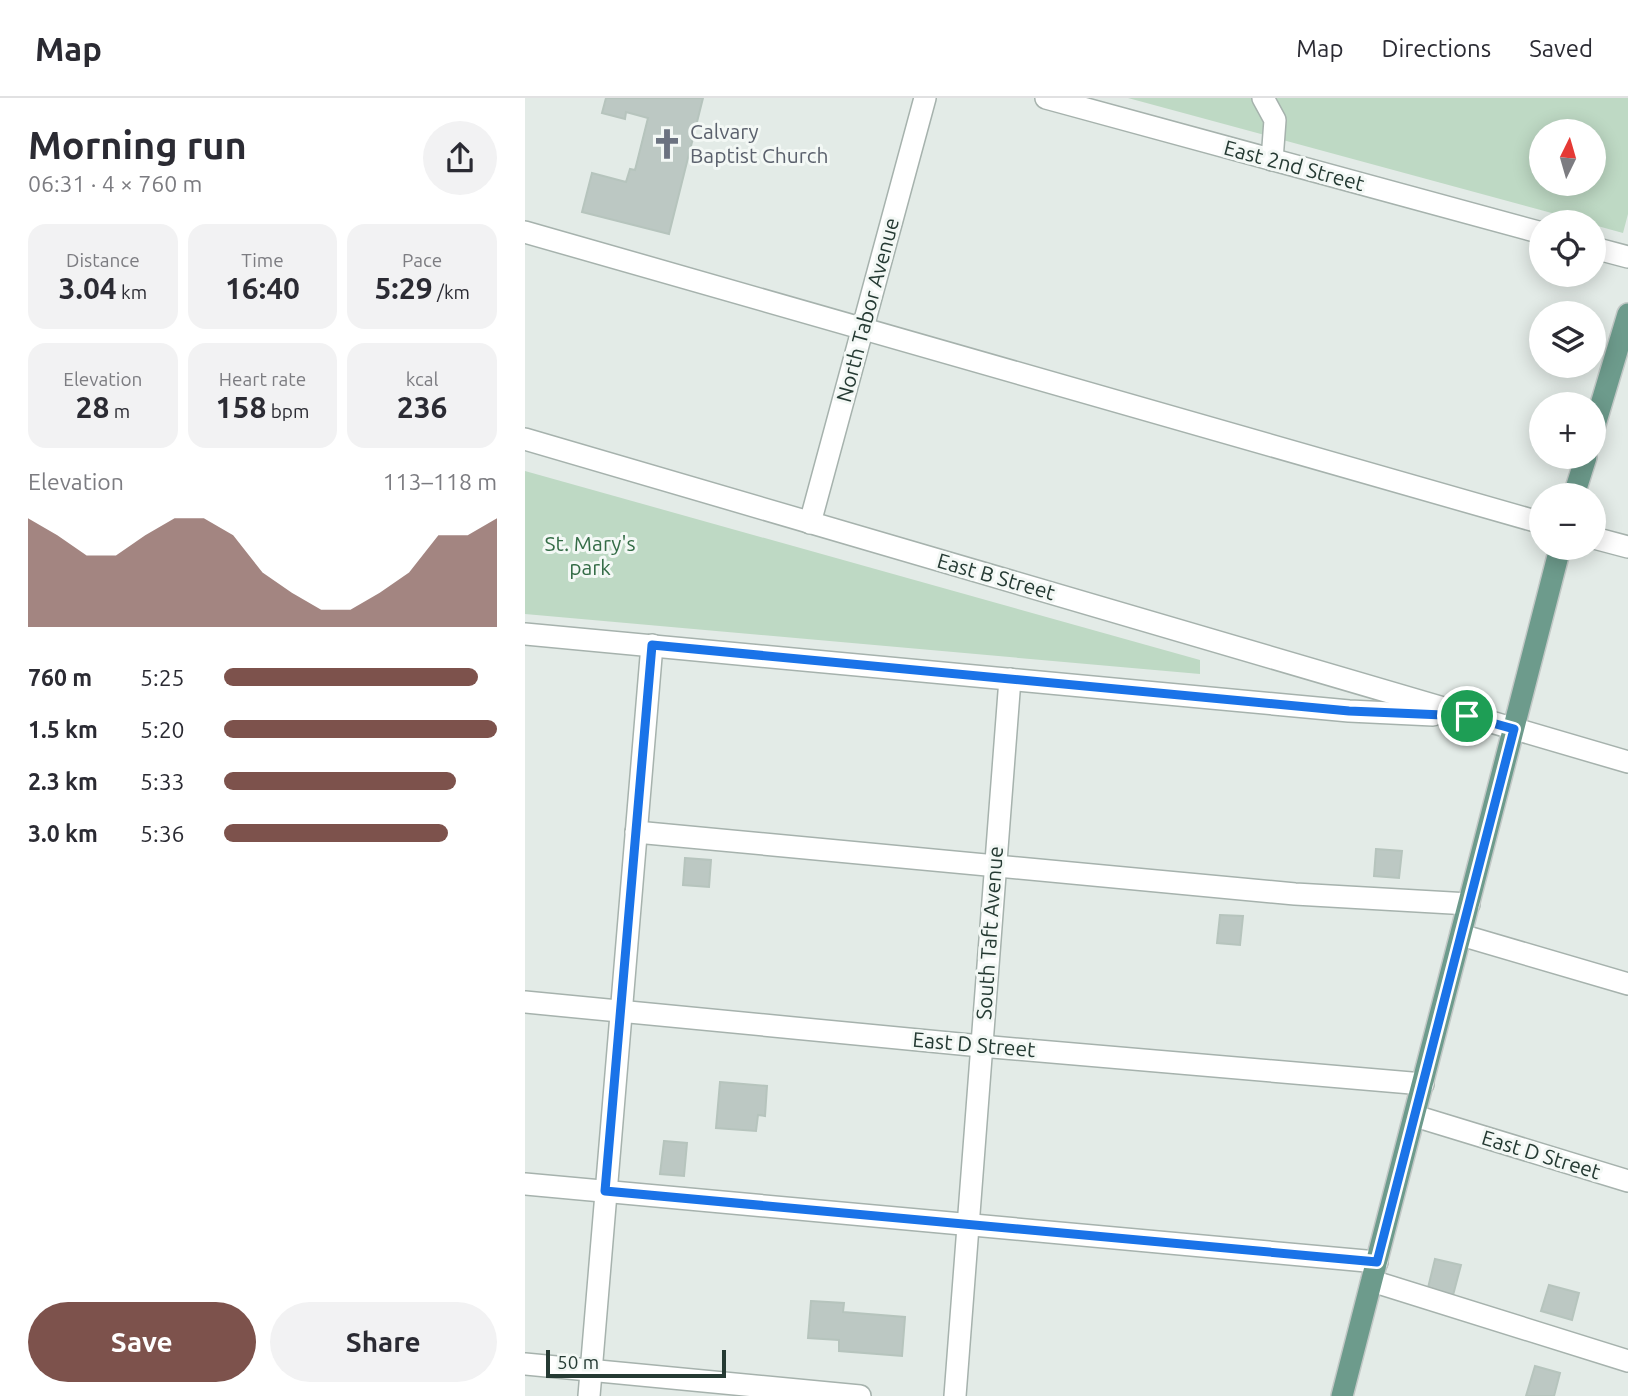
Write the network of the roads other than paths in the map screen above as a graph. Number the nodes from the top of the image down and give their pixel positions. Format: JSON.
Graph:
{"nodes":[{"id":1,"x":925,"y":98,"type":"edge"},
{"id":2,"x":1045,"y":98,"type":"edge"},
{"id":3,"x":1263,"y":98,"type":"edge"},
{"id":4,"x":1272,"y":160,"type":"junction"},
{"id":5,"x":1529,"y":229,"type":"edge"},
{"id":6,"x":525,"y":232,"type":"edge"},
{"id":7,"x":1606,"y":251,"type":"edge"},
{"id":8,"x":1628,"y":257,"type":"edge"},
{"id":9,"x":1628,"y":314,"type":"edge"},
{"id":10,"x":863,"y":329,"type":"junction"},
{"id":11,"x":1605,"y":392,"type":"edge"},
{"id":12,"x":525,"y":439,"type":"edge"},
{"id":13,"x":1529,"y":519,"type":"edge"},
{"id":14,"x":810,"y":523,"type":"junction"},
{"id":15,"x":1606,"y":541,"type":"edge"},
{"id":16,"x":1628,"y":547,"type":"edge"},
{"id":17,"x":1557,"y":560,"type":"edge"},
{"id":18,"x":525,"y":634,"type":"edge"},
{"id":19,"x":652,"y":645,"type":"junction"},
{"id":20,"x":1010,"y":679,"type":"junction"},
{"id":21,"x":1467,"y":716,"type":"junction"},
{"id":22,"x":1514,"y":729,"type":"junction"},
{"id":23,"x":1628,"y":762,"type":"edge"},
{"id":24,"x":636,"y":832,"type":"junction"},
{"id":25,"x":995,"y":866,"type":"junction"},
{"id":26,"x":1469,"y":904,"type":"junction"},
{"id":27,"x":1461,"y":935,"type":"junction"},
{"id":28,"x":1628,"y":984,"type":"edge"},
{"id":29,"x":525,"y":1002,"type":"edge"},
{"id":30,"x":620,"y":1012,"type":"junction"},
{"id":31,"x":981,"y":1046,"type":"junction"},
{"id":32,"x":1423,"y":1084,"type":"junction"},
{"id":33,"x":1415,"y":1116,"type":"junction"},
{"id":34,"x":1628,"y":1181,"type":"edge"},
{"id":35,"x":525,"y":1184,"type":"edge"},
{"id":36,"x":605,"y":1191,"type":"junction"},
{"id":37,"x":968,"y":1224,"type":"junction"},
{"id":38,"x":1375,"y":1272,"type":"junction"},
{"id":39,"x":1628,"y":1361,"type":"edge"},
{"id":40,"x":525,"y":1364,"type":"edge"},
{"id":41,"x":591,"y":1370,"type":"junction"},
{"id":42,"x":664,"y":1387,"type":"edge"},
{"id":43,"x":589,"y":1396,"type":"edge"},
{"id":44,"x":860,"y":1396,"type":"edge"},
{"id":45,"x":955,"y":1396,"type":"edge"},
{"id":46,"x":1342,"y":1396,"type":"edge"}],
"edges":[{"from":1,"to":10,"type":"street","name":"North Tabor Avenue"},
{"from":2,"to":4,"type":"street","name":"East 2nd Street"},
{"from":3,"to":4,"type":"street"},
{"from":4,"to":5,"type":"street","name":"East 2nd Street"},
{"from":6,"to":10,"type":"street"},
{"from":7,"to":8,"type":"street"},
{"from":9,"to":11,"type":"main road"},
{"from":10,"to":13,"type":"street"},
{"from":10,"to":14,"type":"street","name":"North Tabor Avenue"},
{"from":12,"to":14,"type":"street","name":"East B Street"},
{"from":14,"to":21,"type":"street","name":"East B Street"},
{"from":15,"to":16,"type":"street"},
{"from":17,"to":22,"type":"main road"},
{"from":18,"to":19,"type":"street"},
{"from":19,"to":20,"type":"street"},
{"from":19,"to":24,"type":"street"},
{"from":20,"to":21,"type":"street"},
{"from":20,"to":25,"type":"street","name":"South Taft Avenue"},
{"from":21,"to":22,"type":"street"},
{"from":22,"to":23,"type":"street"},
{"from":22,"to":26,"type":"main road"},
{"from":24,"to":25,"type":"street"},
{"from":24,"to":30,"type":"street"},
{"from":25,"to":26,"type":"street"},
{"from":25,"to":31,"type":"street","name":"South Taft Avenue"},
{"from":26,"to":27,"type":"main road"},
{"from":27,"to":28,"type":"street"},
{"from":27,"to":32,"type":"main road"},
{"from":29,"to":30,"type":"street","name":"East D Street"},
{"from":30,"to":31,"type":"street","name":"East D Street"},
{"from":30,"to":36,"type":"street"},
{"from":31,"to":32,"type":"street","name":"East D Street"},
{"from":31,"to":37,"type":"street","name":"South Taft Avenue"},
{"from":32,"to":33,"type":"main road"},
{"from":33,"to":34,"type":"street","name":"East D Street"},
{"from":33,"to":38,"type":"main road"},
{"from":35,"to":36,"type":"street"},
{"from":36,"to":37,"type":"street"},
{"from":36,"to":41,"type":"street"},
{"from":37,"to":38,"type":"street"},
{"from":37,"to":45,"type":"street","name":"South Taft Avenue"},
{"from":38,"to":39,"type":"street"},
{"from":38,"to":46,"type":"main road"},
{"from":40,"to":41,"type":"street"},
{"from":41,"to":42,"type":"street"},
{"from":41,"to":43,"type":"street"},
{"from":42,"to":44,"type":"street"}]}
